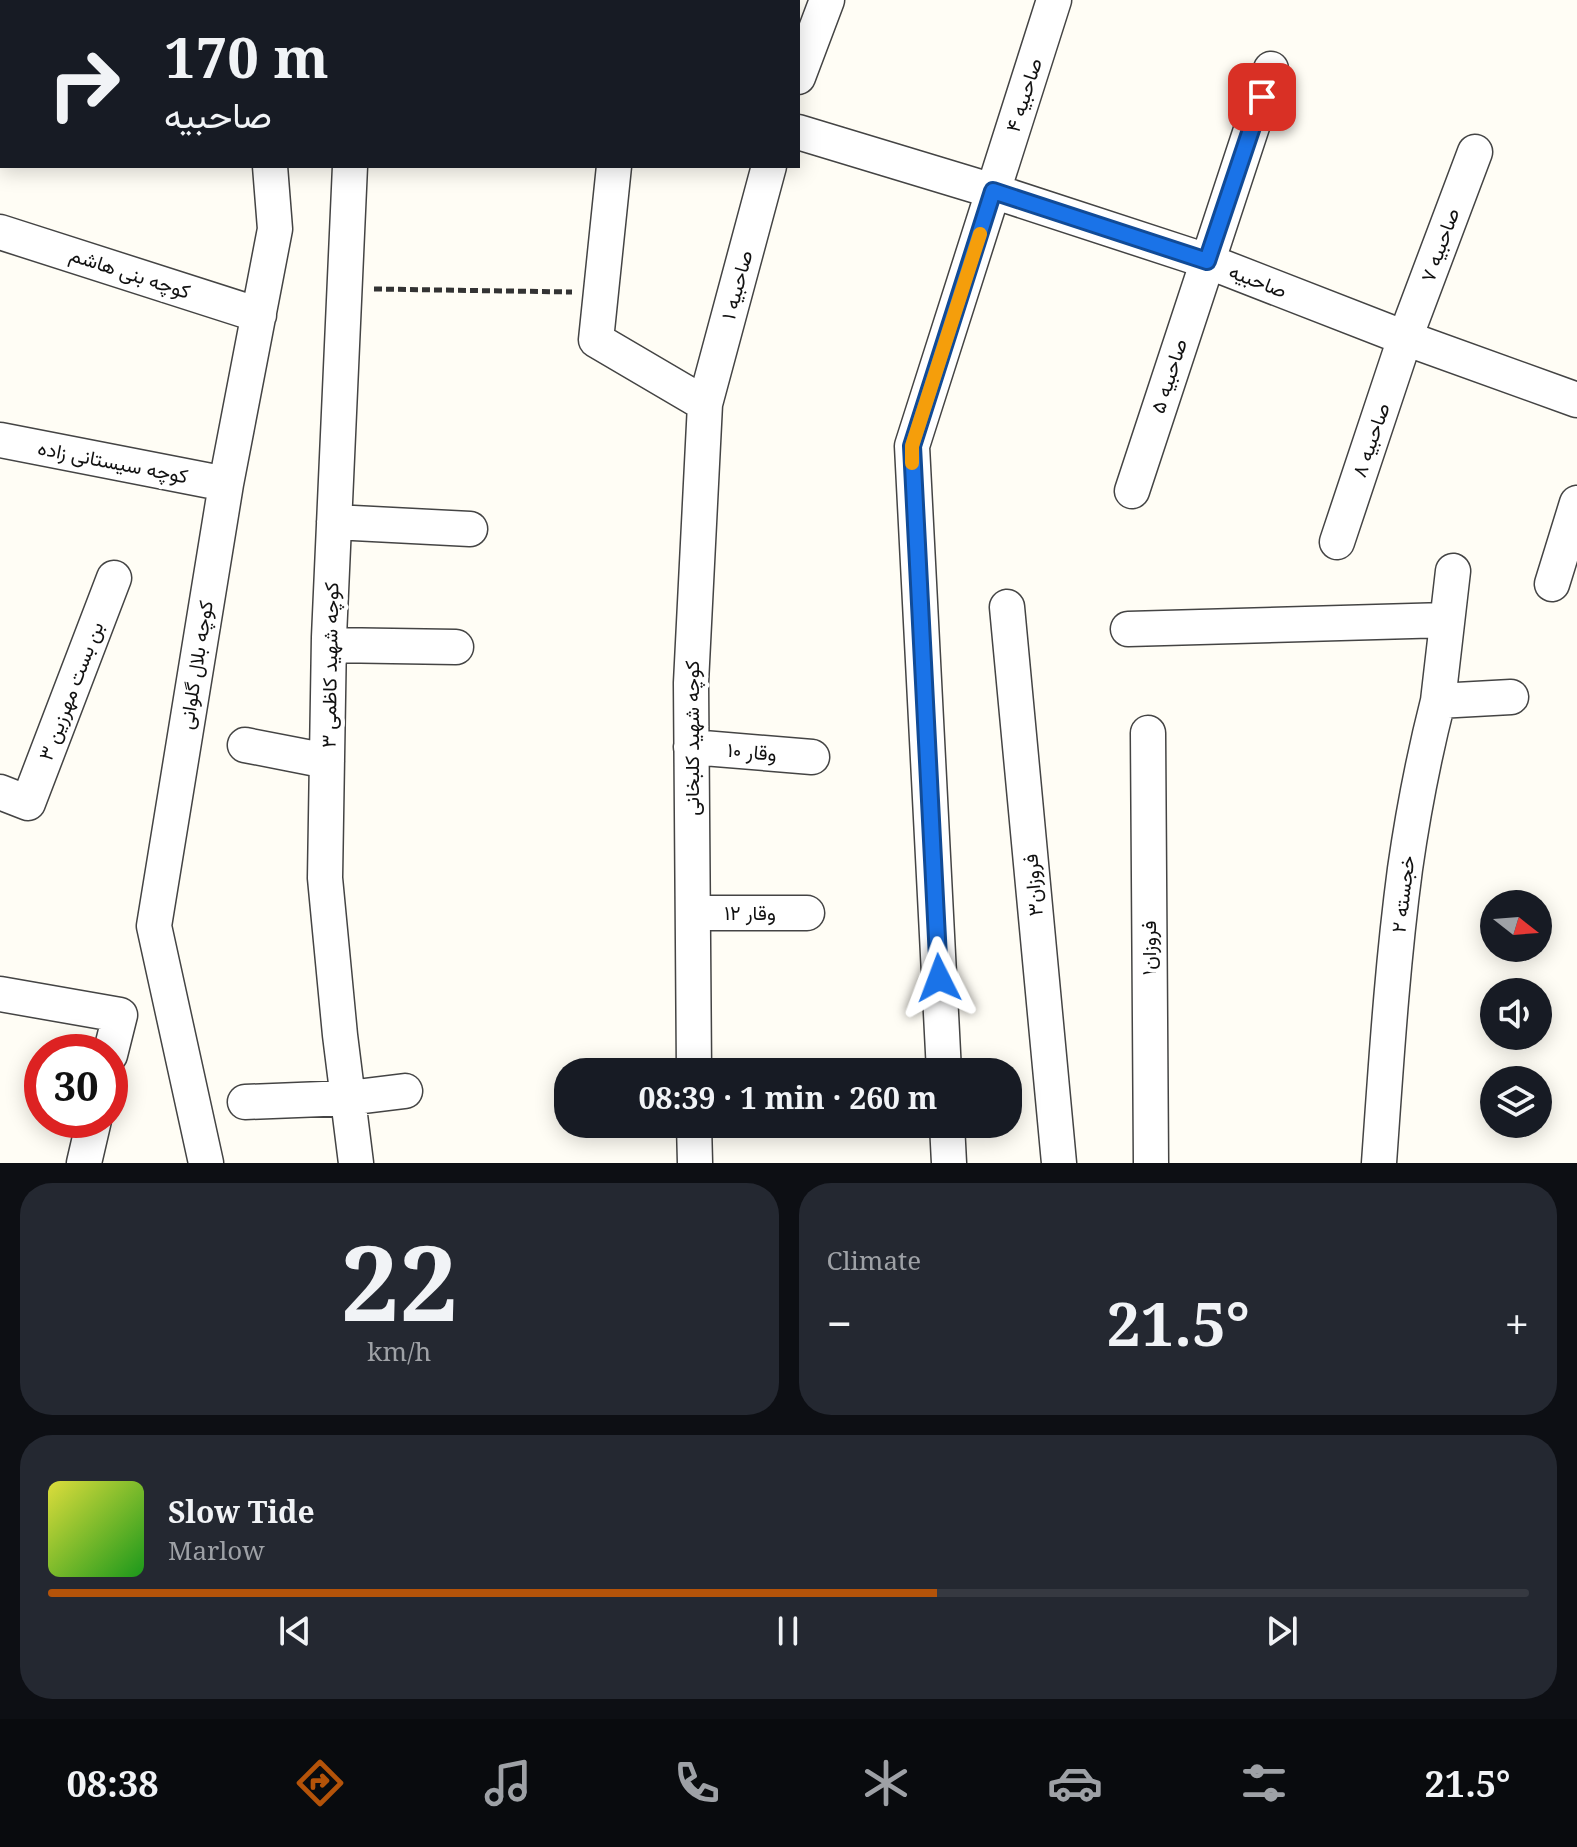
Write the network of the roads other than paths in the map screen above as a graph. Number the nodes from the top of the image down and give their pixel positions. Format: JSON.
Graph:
{"nodes":[{"id":1,"x":827,"y":0,"type":"edge"},
{"id":2,"x":1054,"y":0,"type":"edge"},
{"id":3,"x":1271,"y":69,"type":"dead end"},
{"id":4,"x":800,"y":72,"type":"edge"},
{"id":5,"x":800,"y":133,"type":"edge"},
{"id":6,"x":1475,"y":152,"type":"dead end"},
{"id":7,"x":270,"y":168,"type":"edge"},
{"id":8,"x":350,"y":168,"type":"edge"},
{"id":9,"x":614,"y":168,"type":"edge"},
{"id":10,"x":768,"y":168,"type":"edge"},
{"id":11,"x":993,"y":191,"type":"junction"},
{"id":12,"x":0,"y":232,"type":"edge"},
{"id":13,"x":1207,"y":261,"type":"junction"},
{"id":14,"x":259,"y":315,"type":"junction"},
{"id":15,"x":1405,"y":338,"type":"junction"},
{"id":16,"x":1577,"y":400,"type":"edge"},
{"id":17,"x":705,"y":404,"type":"junction"},
{"id":18,"x":0,"y":440,"type":"edge"},
{"id":19,"x":226,"y":484,"type":"junction"},
{"id":20,"x":1132,"y":491,"type":"dead end"},
{"id":21,"x":1577,"y":503,"type":"edge"},
{"id":22,"x":334,"y":522,"type":"junction"},
{"id":23,"x":470,"y":529,"type":"dead end"},
{"id":24,"x":1337,"y":542,"type":"dead end"},
{"id":25,"x":1453,"y":571,"type":"dead end"},
{"id":26,"x":114,"y":578,"type":"dead end"},
{"id":27,"x":1552,"y":584,"type":"dead end"},
{"id":28,"x":1007,"y":607,"type":"dead end"},
{"id":29,"x":1447,"y":620,"type":"junction"},
{"id":30,"x":1128,"y":629,"type":"dead end"},
{"id":31,"x":329,"y":645,"type":"junction"},
{"id":32,"x":456,"y":647,"type":"dead end"},
{"id":33,"x":1511,"y":697,"type":"dead end"},
{"id":34,"x":1438,"y":701,"type":"junction"},
{"id":35,"x":1148,"y":733,"type":"dead end"},
{"id":36,"x":245,"y":745,"type":"dead end"},
{"id":37,"x":691,"y":747,"type":"junction"},
{"id":38,"x":812,"y":757,"type":"dead end"},
{"id":39,"x":327,"y":761,"type":"junction"},
{"id":40,"x":14,"y":797,"type":"edge"},
{"id":41,"x":693,"y":913,"type":"junction"},
{"id":42,"x":807,"y":913,"type":"dead end"},
{"id":43,"x":0,"y":994,"type":"edge"},
{"id":44,"x":115,"y":1034,"type":"edge"},
{"id":45,"x":694,"y":1058,"type":"edge"},
{"id":46,"x":943,"y":1058,"type":"edge"},
{"id":47,"x":405,"y":1091,"type":"dead end"},
{"id":48,"x":348,"y":1098,"type":"junction"},
{"id":49,"x":245,"y":1102,"type":"dead end"},
{"id":50,"x":90,"y":1138,"type":"edge"},
{"id":51,"x":694,"y":1138,"type":"edge"},
{"id":52,"x":948,"y":1138,"type":"edge"},
{"id":53,"x":84,"y":1163,"type":"edge"},
{"id":54,"x":206,"y":1163,"type":"edge"},
{"id":55,"x":356,"y":1163,"type":"edge"},
{"id":56,"x":695,"y":1163,"type":"edge"},
{"id":57,"x":949,"y":1163,"type":"edge"},
{"id":58,"x":1059,"y":1163,"type":"edge"},
{"id":59,"x":1151,"y":1163,"type":"edge"},
{"id":60,"x":1379,"y":1163,"type":"edge"}],
"edges":[{"from":1,"to":4,"type":"street"},
{"from":2,"to":11,"type":"street","name":"صاحبیه ۴"},
{"from":3,"to":13,"type":"street","name":"صاحبیه ۵"},
{"from":5,"to":11,"type":"street","name":"صاحبیه"},
{"from":6,"to":15,"type":"street","name":"صاحبیه ۷"},
{"from":7,"to":14,"type":"street","name":"کوچه بلال گلوانی"},
{"from":8,"to":22,"type":"street","name":"کوچه شهید کاظمی ۳"},
{"from":9,"to":17,"type":"street"},
{"from":10,"to":17,"type":"street","name":"صاحبیه ۱"},
{"from":11,"to":13,"type":"street","name":"صاحبیه"},
{"from":11,"to":46,"type":"street","name":"صاحبیه ۴"},
{"from":12,"to":14,"type":"street","name":"کوچه بنی هاشم"},
{"from":13,"to":15,"type":"street","name":"صاحبیه"},
{"from":13,"to":20,"type":"street","name":"صاحبیه ۵"},
{"from":14,"to":19,"type":"street","name":"کوچه بلال گلوانی"},
{"from":15,"to":16,"type":"street","name":"صاحبیه"},
{"from":15,"to":24,"type":"street","name":"صاحبیه ۸"},
{"from":17,"to":37,"type":"street","name":"کوچه شهید کلبخانی"},
{"from":18,"to":19,"type":"street","name":"کوچه سیستانی زاده"},
{"from":19,"to":54,"type":"street","name":"کوچه بلال گلوانی"},
{"from":21,"to":27,"type":"street"},
{"from":22,"to":23,"type":"street"},
{"from":22,"to":31,"type":"street","name":"کوچه شهید کاظمی ۳"},
{"from":25,"to":29,"type":"street","name":"خجسته ۲"},
{"from":26,"to":40,"type":"street","name":"بن بست مهرزین ۳"},
{"from":28,"to":58,"type":"street","name":"فروزان۳"},
{"from":29,"to":30,"type":"street"},
{"from":29,"to":34,"type":"street","name":"خجسته ۲"},
{"from":31,"to":32,"type":"street"},
{"from":31,"to":39,"type":"street","name":"کوچه شهید کاظمی ۳"},
{"from":33,"to":34,"type":"street"},
{"from":34,"to":60,"type":"street","name":"خجسته ۲"},
{"from":35,"to":59,"type":"street","name":"فروزان۱"},
{"from":36,"to":39,"type":"street"},
{"from":37,"to":38,"type":"street","name":"وقار ۱۰"},
{"from":37,"to":41,"type":"street","name":"کوچه شهید کلبخانی"},
{"from":39,"to":48,"type":"street","name":"کوچه شهید کاظمی ۳"},
{"from":41,"to":42,"type":"street","name":"وقار ۱۲"},
{"from":41,"to":45,"type":"street","name":"کوچه شهید کلبخانی"},
{"from":43,"to":44,"type":"street"},
{"from":47,"to":48,"type":"street"},
{"from":48,"to":49,"type":"street"},
{"from":48,"to":55,"type":"street","name":"کوچه شهید کاظمی ۳"},
{"from":50,"to":53,"type":"street"},
{"from":51,"to":56,"type":"street"},
{"from":52,"to":57,"type":"street"}]}
